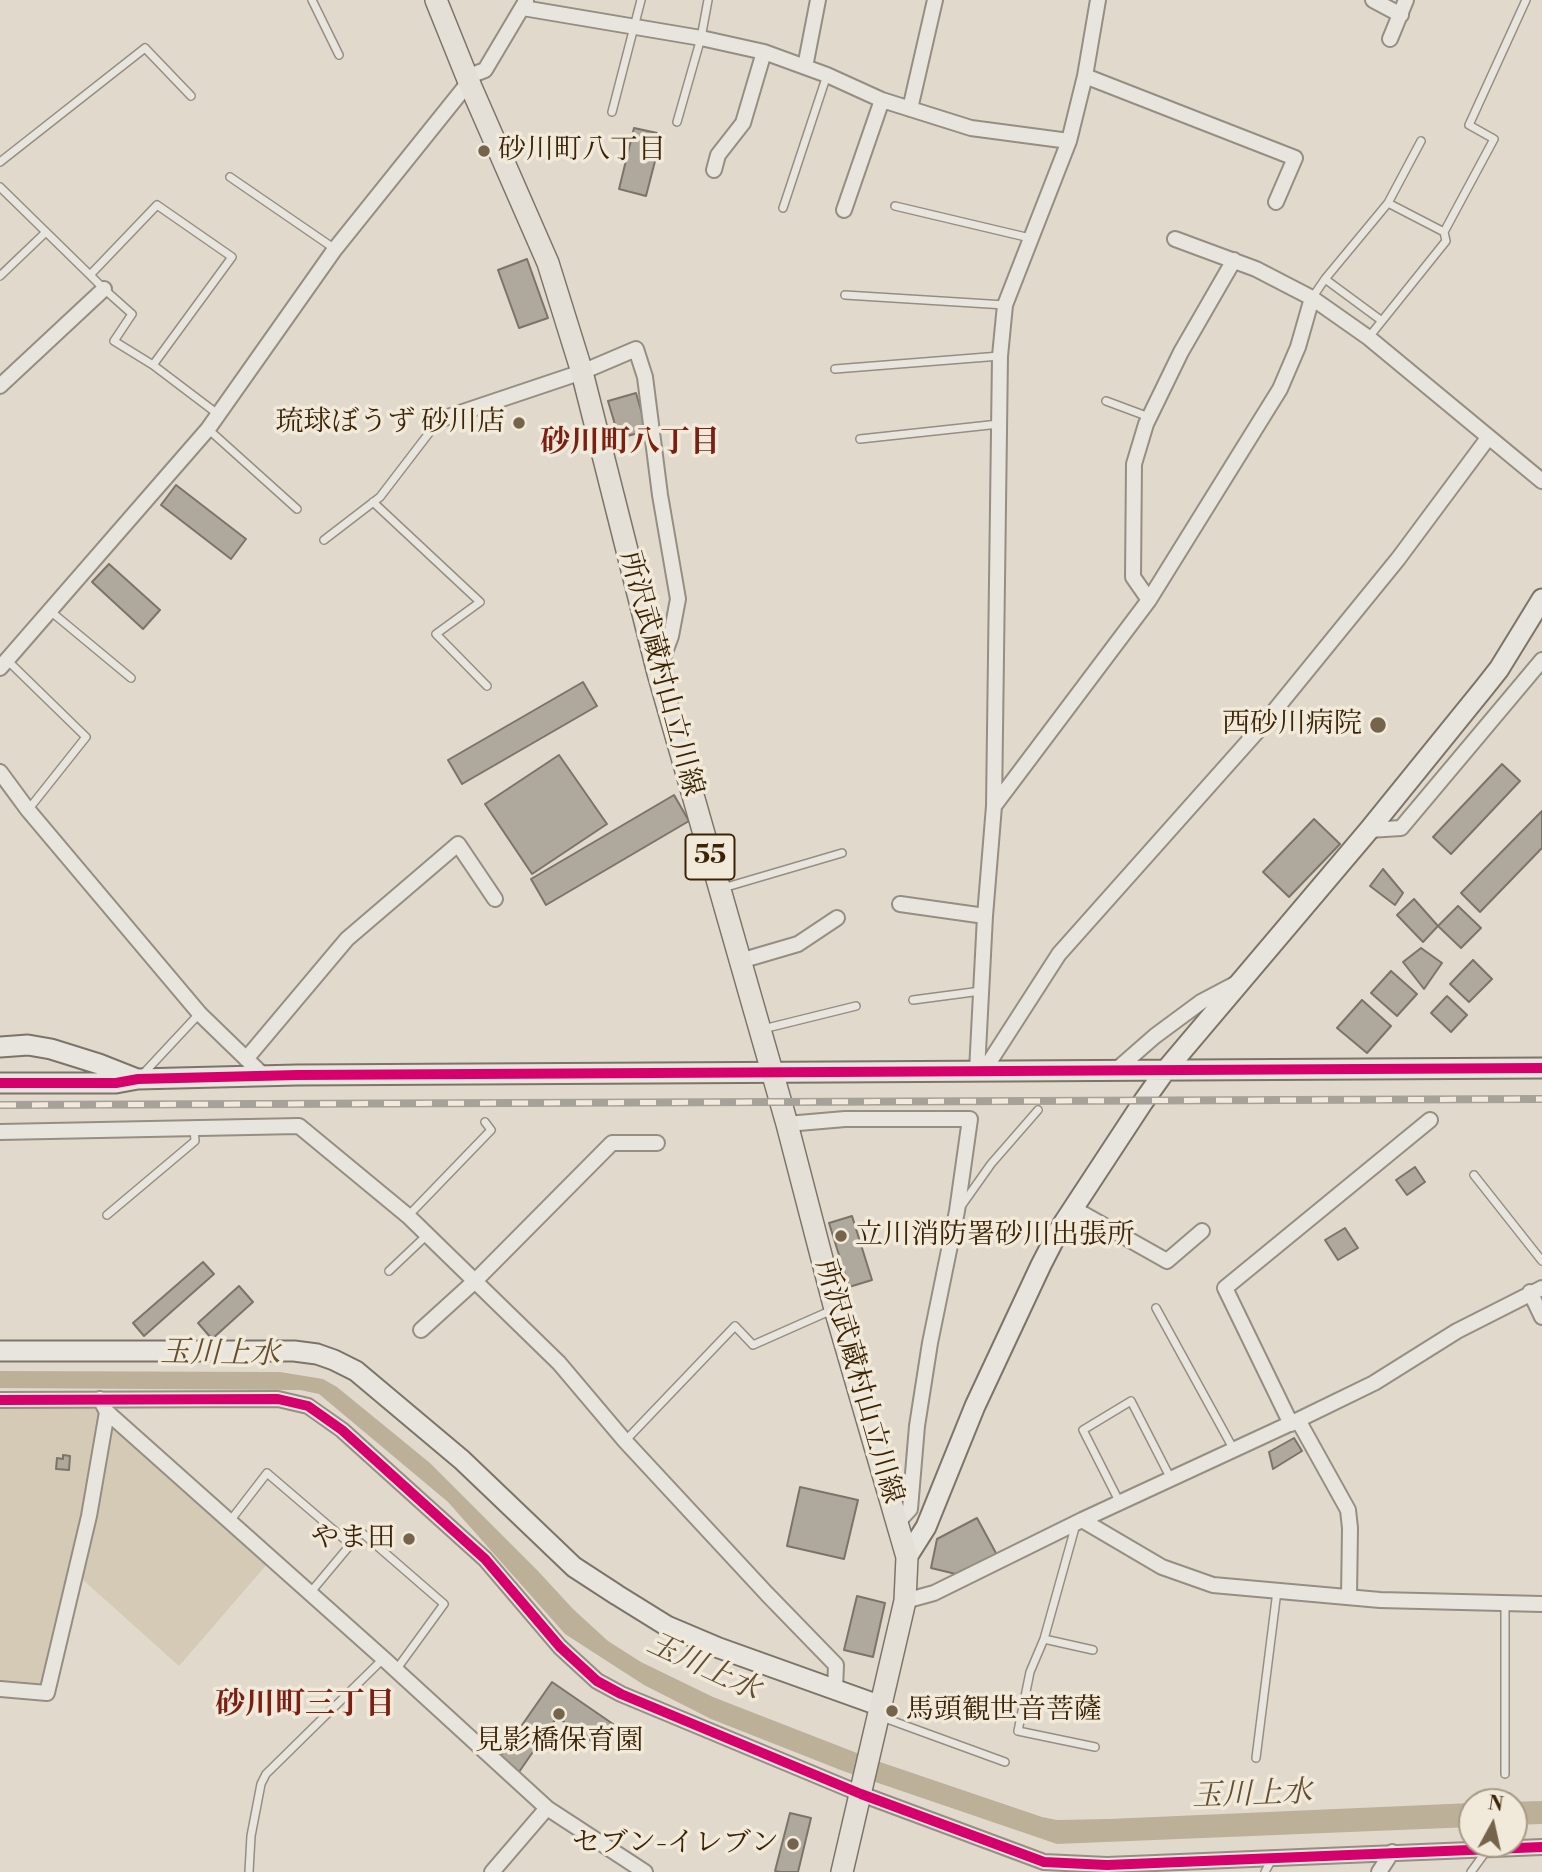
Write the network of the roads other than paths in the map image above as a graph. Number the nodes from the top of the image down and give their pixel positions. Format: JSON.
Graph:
{"nodes":[{"id":1,"x":312,"y":0,"type":"edge"},
{"id":2,"x":436,"y":0,"type":"edge"},
{"id":3,"x":641,"y":0,"type":"edge"},
{"id":4,"x":708,"y":0,"type":"edge"},
{"id":5,"x":818,"y":0,"type":"edge"},
{"id":6,"x":935,"y":0,"type":"edge"},
{"id":7,"x":1098,"y":0,"type":"edge"},
{"id":8,"x":1373,"y":0,"type":"edge"},
{"id":9,"x":1406,"y":0,"type":"edge"},
{"id":10,"x":1526,"y":0,"type":"edge"},
{"id":11,"x":525,"y":4,"type":"edge"},
{"id":12,"x":1401,"y":15,"type":"junction"},
{"id":13,"x":636,"y":27,"type":"junction"},
{"id":14,"x":701,"y":38,"type":"junction"},
{"id":15,"x":1390,"y":38,"type":"dead end"},
{"id":16,"x":764,"y":52,"type":"junction"},
{"id":17,"x":339,"y":55,"type":"dead end"},
{"id":18,"x":805,"y":67,"type":"junction"},
{"id":19,"x":827,"y":75,"type":"junction"},
{"id":20,"x":1085,"y":76,"type":"junction"},
{"id":21,"x":468,"y":80,"type":"junction"},
{"id":22,"x":191,"y":96,"type":"dead end"},
{"id":23,"x":882,"y":100,"type":"junction"},
{"id":24,"x":910,"y":109,"type":"junction"},
{"id":25,"x":612,"y":112,"type":"dead end"},
{"id":26,"x":677,"y":122,"type":"dead end"},
{"id":27,"x":1069,"y":141,"type":"junction"},
{"id":28,"x":1421,"y":141,"type":"dead end"},
{"id":29,"x":0,"y":162,"type":"edge"},
{"id":30,"x":714,"y":170,"type":"dead end"},
{"id":31,"x":230,"y":177,"type":"dead end"},
{"id":32,"x":0,"y":187,"type":"edge"},
{"id":33,"x":1276,"y":202,"type":"dead end"},
{"id":34,"x":1388,"y":203,"type":"junction"},
{"id":35,"x":895,"y":206,"type":"dead end"},
{"id":36,"x":783,"y":208,"type":"dead end"},
{"id":37,"x":844,"y":209,"type":"dead end"},
{"id":38,"x":46,"y":232,"type":"junction"},
{"id":39,"x":1444,"y":232,"type":"junction"},
{"id":40,"x":1030,"y":238,"type":"junction"},
{"id":41,"x":1174,"y":239,"type":"dead end"},
{"id":42,"x":335,"y":249,"type":"junction"},
{"id":43,"x":1234,"y":260,"type":"junction"},
{"id":44,"x":90,"y":275,"type":"junction"},
{"id":45,"x":0,"y":276,"type":"edge"},
{"id":46,"x":1325,"y":279,"type":"junction"},
{"id":47,"x":104,"y":289,"type":"junction"},
{"id":48,"x":845,"y":295,"type":"dead end"},
{"id":49,"x":1312,"y":298,"type":"junction"},
{"id":50,"x":1005,"y":305,"type":"junction"},
{"id":51,"x":1382,"y":321,"type":"junction"},
{"id":52,"x":1368,"y":338,"type":"junction"},
{"id":53,"x":1000,"y":356,"type":"junction"},
{"id":54,"x":153,"y":365,"type":"junction"},
{"id":55,"x":835,"y":369,"type":"dead end"},
{"id":56,"x":582,"y":372,"type":"junction"},
{"id":57,"x":0,"y":387,"type":"edge"},
{"id":58,"x":1106,"y":401,"type":"dead end"},
{"id":59,"x":219,"y":415,"type":"junction"},
{"id":60,"x":1149,"y":417,"type":"junction"},
{"id":61,"x":439,"y":420,"type":"joint"},
{"id":62,"x":1000,"y":424,"type":"junction"},
{"id":63,"x":208,"y":429,"type":"junction"},
{"id":64,"x":1488,"y":438,"type":"junction"},
{"id":65,"x":860,"y":439,"type":"dead end"},
{"id":66,"x":1542,"y":481,"type":"edge"},
{"id":67,"x":373,"y":502,"type":"junction"},
{"id":68,"x":297,"y":509,"type":"dead end"},
{"id":69,"x":324,"y":540,"type":"dead end"},
{"id":70,"x":1542,"y":599,"type":"edge"},
{"id":71,"x":1149,"y":600,"type":"junction"},
{"id":72,"x":49,"y":610,"type":"junction"},
{"id":73,"x":1542,"y":660,"type":"edge"},
{"id":74,"x":4,"y":664,"type":"edge"},
{"id":75,"x":658,"y":673,"type":"junction"},
{"id":76,"x":131,"y":678,"type":"dead end"},
{"id":77,"x":487,"y":686,"type":"dead end"},
{"id":78,"x":0,"y":772,"type":"edge"},
{"id":79,"x":994,"y":806,"type":"junction"},
{"id":80,"x":28,"y":810,"type":"junction"},
{"id":81,"x":1369,"y":830,"type":"junction"},
{"id":82,"x":842,"y":853,"type":"dead end"},
{"id":83,"x":719,"y":889,"type":"junction"},
{"id":84,"x":495,"y":899,"type":"dead end"},
{"id":85,"x":900,"y":904,"type":"dead end"},
{"id":86,"x":985,"y":916,"type":"junction"},
{"id":87,"x":837,"y":918,"type":"dead end"},
{"id":88,"x":740,"y":961,"type":"junction"},
{"id":89,"x":1241,"y":982,"type":"junction"},
{"id":90,"x":981,"y":990,"type":"junction"},
{"id":91,"x":913,"y":1000,"type":"dead end"},
{"id":92,"x":856,"y":1006,"type":"dead end"},
{"id":93,"x":200,"y":1014,"type":"junction"},
{"id":94,"x":759,"y":1030,"type":"junction"},
{"id":95,"x":0,"y":1047,"type":"edge"},
{"id":96,"x":246,"y":1059,"type":"junction"},
{"id":97,"x":1542,"y":1068,"type":"edge"},
{"id":98,"x":980,"y":1071,"type":"junction"},
{"id":99,"x":1115,"y":1071,"type":"junction"},
{"id":100,"x":1165,"y":1071,"type":"junction"},
{"id":101,"x":772,"y":1073,"type":"junction"},
{"id":102,"x":264,"y":1076,"type":"junction"},
{"id":103,"x":138,"y":1079,"type":"junction"},
{"id":104,"x":0,"y":1083,"type":"edge"},
{"id":105,"x":1038,"y":1110,"type":"dead end"},
{"id":106,"x":1430,"y":1120,"type":"dead end"},
{"id":107,"x":485,"y":1122,"type":"dead end"},
{"id":108,"x":787,"y":1124,"type":"junction"},
{"id":109,"x":194,"y":1128,"type":"junction"},
{"id":110,"x":5,"y":1132,"type":"edge"},
{"id":111,"x":656,"y":1143,"type":"dead end"},
{"id":112,"x":0,"y":1145,"type":"edge"},
{"id":113,"x":1474,"y":1175,"type":"dead end"},
{"id":114,"x":1073,"y":1208,"type":"junction"},
{"id":115,"x":957,"y":1211,"type":"junction"},
{"id":116,"x":107,"y":1215,"type":"dead end"},
{"id":117,"x":408,"y":1216,"type":"junction"},
{"id":118,"x":1202,"y":1231,"type":"dead end"},
{"id":119,"x":427,"y":1235,"type":"junction"},
{"id":120,"x":1542,"y":1261,"type":"edge"},
{"id":121,"x":389,"y":1272,"type":"dead end"},
{"id":122,"x":475,"y":1280,"type":"junction"},
{"id":123,"x":1536,"y":1290,"type":"edge"},
{"id":124,"x":1156,"y":1308,"type":"dead end"},
{"id":125,"x":835,"y":1309,"type":"junction"},
{"id":126,"x":1542,"y":1317,"type":"edge"},
{"id":127,"x":421,"y":1331,"type":"dead end"},
{"id":128,"x":0,"y":1351,"type":"edge"},
{"id":129,"x":100,"y":1399,"type":"junction"},
{"id":130,"x":0,"y":1400,"type":"edge"},
{"id":131,"x":107,"y":1412,"type":"junction"},
{"id":132,"x":1295,"y":1422,"type":"junction"},
{"id":133,"x":625,"y":1441,"type":"junction"},
{"id":134,"x":1234,"y":1450,"type":"junction"},
{"id":135,"x":1171,"y":1479,"type":"junction"},
{"id":136,"x":1120,"y":1503,"type":"junction"},
{"id":137,"x":230,"y":1521,"type":"junction"},
{"id":138,"x":898,"y":1522,"type":"junction"},
{"id":139,"x":1079,"y":1522,"type":"junction"},
{"id":140,"x":350,"y":1544,"type":"junction"},
{"id":141,"x":907,"y":1557,"type":"junction"},
{"id":142,"x":1277,"y":1591,"type":"junction"},
{"id":143,"x":310,"y":1593,"type":"junction"},
{"id":144,"x":1349,"y":1597,"type":"junction"},
{"id":145,"x":905,"y":1601,"type":"junction"},
{"id":146,"x":1505,"y":1603,"type":"junction"},
{"id":147,"x":1542,"y":1604,"type":"edge"},
{"id":148,"x":1044,"y":1639,"type":"junction"},
{"id":149,"x":1093,"y":1650,"type":"dead end"},
{"id":150,"x":384,"y":1659,"type":"junction"},
{"id":151,"x":396,"y":1670,"type":"junction"},
{"id":152,"x":0,"y":1689,"type":"edge"},
{"id":153,"x":835,"y":1689,"type":"junction"},
{"id":154,"x":879,"y":1716,"type":"junction"},
{"id":155,"x":1095,"y":1746,"type":"dead end"},
{"id":156,"x":1256,"y":1758,"type":"dead end"},
{"id":157,"x":1005,"y":1762,"type":"dead end"},
{"id":158,"x":1505,"y":1774,"type":"dead end"},
{"id":159,"x":862,"y":1790,"type":"junction"},
{"id":160,"x":547,"y":1808,"type":"junction"},
{"id":161,"x":1458,"y":1851,"type":"edge"},
{"id":162,"x":1392,"y":1852,"type":"junction"},
{"id":163,"x":1273,"y":1857,"type":"junction"},
{"id":164,"x":249,"y":1872,"type":"edge"},
{"id":165,"x":492,"y":1872,"type":"edge"},
{"id":166,"x":645,"y":1872,"type":"edge"},
{"id":167,"x":842,"y":1872,"type":"edge"},
{"id":168,"x":1265,"y":1872,"type":"edge"},
{"id":169,"x":1380,"y":1872,"type":"edge"}],
"edges":[{"from":1,"to":17,"type":"lane"},
{"from":2,"to":21,"type":"main road","name":"所沢武蔵村山立川線","number":"55"},
{"from":3,"to":13,"type":"lane"},
{"from":4,"to":14,"type":"lane"},
{"from":5,"to":18,"type":"street"},
{"from":6,"to":24,"type":"street"},
{"from":7,"to":20,"type":"street"},
{"from":8,"to":12,"type":"street"},
{"from":9,"to":12,"type":"street"},
{"from":10,"to":39,"type":"lane"},
{"from":11,"to":13,"type":"street"},
{"from":11,"to":21,"type":"street"},
{"from":12,"to":15,"type":"street"},
{"from":13,"to":14,"type":"street"},
{"from":13,"to":25,"type":"lane"},
{"from":14,"to":16,"type":"street"},
{"from":14,"to":26,"type":"lane"},
{"from":16,"to":18,"type":"street"},
{"from":16,"to":30,"type":"street"},
{"from":18,"to":19,"type":"street"},
{"from":19,"to":23,"type":"street"},
{"from":19,"to":36,"type":"lane"},
{"from":20,"to":27,"type":"street"},
{"from":20,"to":33,"type":"street"},
{"from":21,"to":42,"type":"street"},
{"from":21,"to":56,"type":"main road","name":"所沢武蔵村山立川線","number":"55"},
{"from":22,"to":29,"type":"lane"},
{"from":23,"to":24,"type":"street"},
{"from":23,"to":37,"type":"street"},
{"from":24,"to":27,"type":"street"},
{"from":27,"to":40,"type":"street"},
{"from":28,"to":34,"type":"lane"},
{"from":31,"to":42,"type":"lane"},
{"from":32,"to":38,"type":"lane"},
{"from":34,"to":39,"type":"lane"},
{"from":34,"to":46,"type":"lane"},
{"from":35,"to":40,"type":"lane"},
{"from":38,"to":44,"type":"lane"},
{"from":38,"to":45,"type":"lane"},
{"from":39,"to":51,"type":"lane"},
{"from":40,"to":50,"type":"street"},
{"from":41,"to":43,"type":"street"},
{"from":42,"to":59,"type":"street"},
{"from":43,"to":49,"type":"street"},
{"from":43,"to":60,"type":"street"},
{"from":44,"to":47,"type":"lane"},
{"from":44,"to":54,"type":"lane"},
{"from":46,"to":49,"type":"lane"},
{"from":46,"to":51,"type":"lane"},
{"from":47,"to":54,"type":"lane"},
{"from":47,"to":57,"type":"street"},
{"from":48,"to":50,"type":"lane"},
{"from":49,"to":52,"type":"street"},
{"from":49,"to":71,"type":"street"},
{"from":50,"to":53,"type":"street"},
{"from":51,"to":52,"type":"lane"},
{"from":52,"to":64,"type":"street"},
{"from":53,"to":55,"type":"lane"},
{"from":53,"to":62,"type":"street"},
{"from":54,"to":59,"type":"lane"},
{"from":56,"to":61,"type":"street"},
{"from":56,"to":75,"type":"main road","name":"所沢武蔵村山立川線","number":"55"},
{"from":56,"to":75,"type":"street"},
{"from":58,"to":60,"type":"lane"},
{"from":59,"to":63,"type":"street"},
{"from":60,"to":71,"type":"street"},
{"from":61,"to":67,"type":"lane"},
{"from":62,"to":65,"type":"lane"},
{"from":62,"to":79,"type":"street"},
{"from":63,"to":68,"type":"lane"},
{"from":63,"to":72,"type":"street"},
{"from":64,"to":66,"type":"street"},
{"from":64,"to":98,"type":"street"},
{"from":67,"to":69,"type":"lane"},
{"from":67,"to":77,"type":"lane"},
{"from":70,"to":81,"type":"street"},
{"from":71,"to":79,"type":"street"},
{"from":72,"to":74,"type":"street"},
{"from":72,"to":76,"type":"lane"},
{"from":73,"to":81,"type":"street"},
{"from":74,"to":80,"type":"lane"},
{"from":75,"to":83,"type":"main road","name":"所沢武蔵村山立川線","number":"55"},
{"from":78,"to":80,"type":"street"},
{"from":79,"to":86,"type":"street"},
{"from":80,"to":93,"type":"street"},
{"from":81,"to":89,"type":"street"},
{"from":82,"to":83,"type":"lane"},
{"from":83,"to":88,"type":"main road","name":"所沢武蔵村山立川線","number":"55"},
{"from":84,"to":96,"type":"street"},
{"from":85,"to":86,"type":"street"},
{"from":86,"to":90,"type":"street"},
{"from":87,"to":88,"type":"street"},
{"from":88,"to":94,"type":"main road","name":"所沢武蔵村山立川線","number":"55"},
{"from":89,"to":99,"type":"street"},
{"from":89,"to":100,"type":"street"},
{"from":90,"to":91,"type":"lane"},
{"from":90,"to":98,"type":"street"},
{"from":92,"to":94,"type":"lane"},
{"from":93,"to":96,"type":"street"},
{"from":93,"to":103,"type":"lane"},
{"from":94,"to":101,"type":"main road","name":"所沢武蔵村山立川線","number":"55"},
{"from":95,"to":103,"type":"street"},
{"from":96,"to":102,"type":"street"},
{"from":97,"to":100,"type":"street"},
{"from":98,"to":99,"type":"street"},
{"from":98,"to":101,"type":"street"},
{"from":99,"to":100,"type":"street"},
{"from":100,"to":114,"type":"street"},
{"from":101,"to":102,"type":"street"},
{"from":101,"to":108,"type":"main road","name":"所沢武蔵村山立川線","number":"55"},
{"from":102,"to":103,"type":"street"},
{"from":103,"to":104,"type":"street"},
{"from":105,"to":115,"type":"lane"},
{"from":106,"to":132,"type":"street"},
{"from":107,"to":117,"type":"lane"},
{"from":108,"to":115,"type":"street"},
{"from":108,"to":125,"type":"main road","name":"所沢武蔵村山立川線","number":"55"},
{"from":109,"to":110,"type":"street"},
{"from":109,"to":116,"type":"lane"},
{"from":109,"to":117,"type":"street"},
{"from":110,"to":112,"type":"street"},
{"from":111,"to":122,"type":"street"},
{"from":113,"to":120,"type":"lane"},
{"from":114,"to":118,"type":"street"},
{"from":114,"to":141,"type":"street"},
{"from":115,"to":138,"type":"street"},
{"from":117,"to":119,"type":"street"},
{"from":119,"to":121,"type":"lane"},
{"from":119,"to":122,"type":"street"},
{"from":122,"to":127,"type":"street"},
{"from":122,"to":133,"type":"street"},
{"from":123,"to":126,"type":"street"},
{"from":123,"to":132,"type":"street"},
{"from":124,"to":134,"type":"lane"},
{"from":125,"to":133,"type":"lane"},
{"from":125,"to":138,"type":"main road","name":"所沢武蔵村山立川線","number":"55"},
{"from":128,"to":153,"type":"street"},
{"from":129,"to":130,"type":"street"},
{"from":129,"to":131,"type":"street"},
{"from":129,"to":159,"type":"street"},
{"from":131,"to":137,"type":"street"},
{"from":131,"to":152,"type":"street"},
{"from":132,"to":134,"type":"street"},
{"from":132,"to":144,"type":"street"},
{"from":133,"to":153,"type":"street"},
{"from":134,"to":135,"type":"street"},
{"from":135,"to":136,"type":"street"},
{"from":135,"to":136,"type":"lane"},
{"from":136,"to":139,"type":"street"},
{"from":137,"to":140,"type":"lane"},
{"from":137,"to":143,"type":"street"},
{"from":138,"to":141,"type":"main road","name":"所沢武蔵村山立川線","number":"55"},
{"from":139,"to":142,"type":"street"},
{"from":139,"to":145,"type":"street"},
{"from":139,"to":148,"type":"lane"},
{"from":140,"to":143,"type":"lane"},
{"from":140,"to":151,"type":"lane"},
{"from":141,"to":145,"type":"main road","name":"所沢武蔵村山立川線","number":"55"},
{"from":142,"to":144,"type":"street"},
{"from":142,"to":156,"type":"lane"},
{"from":143,"to":150,"type":"street"},
{"from":144,"to":146,"type":"street"},
{"from":145,"to":154,"type":"main road","name":"所沢武蔵村山立川線","number":"55"},
{"from":146,"to":147,"type":"street"},
{"from":146,"to":158,"type":"lane"},
{"from":148,"to":149,"type":"lane"},
{"from":148,"to":155,"type":"lane"},
{"from":150,"to":151,"type":"street"},
{"from":150,"to":164,"type":"lane"},
{"from":151,"to":160,"type":"street"},
{"from":153,"to":154,"type":"street"},
{"from":154,"to":157,"type":"lane"},
{"from":154,"to":159,"type":"main road","number":"55"},
{"from":159,"to":163,"type":"street"},
{"from":159,"to":167,"type":"main road","number":"55"},
{"from":160,"to":165,"type":"street"},
{"from":160,"to":166,"type":"street"},
{"from":161,"to":162,"type":"street"},
{"from":162,"to":163,"type":"street"},
{"from":162,"to":169,"type":"street"},
{"from":163,"to":168,"type":"lane"}]}
